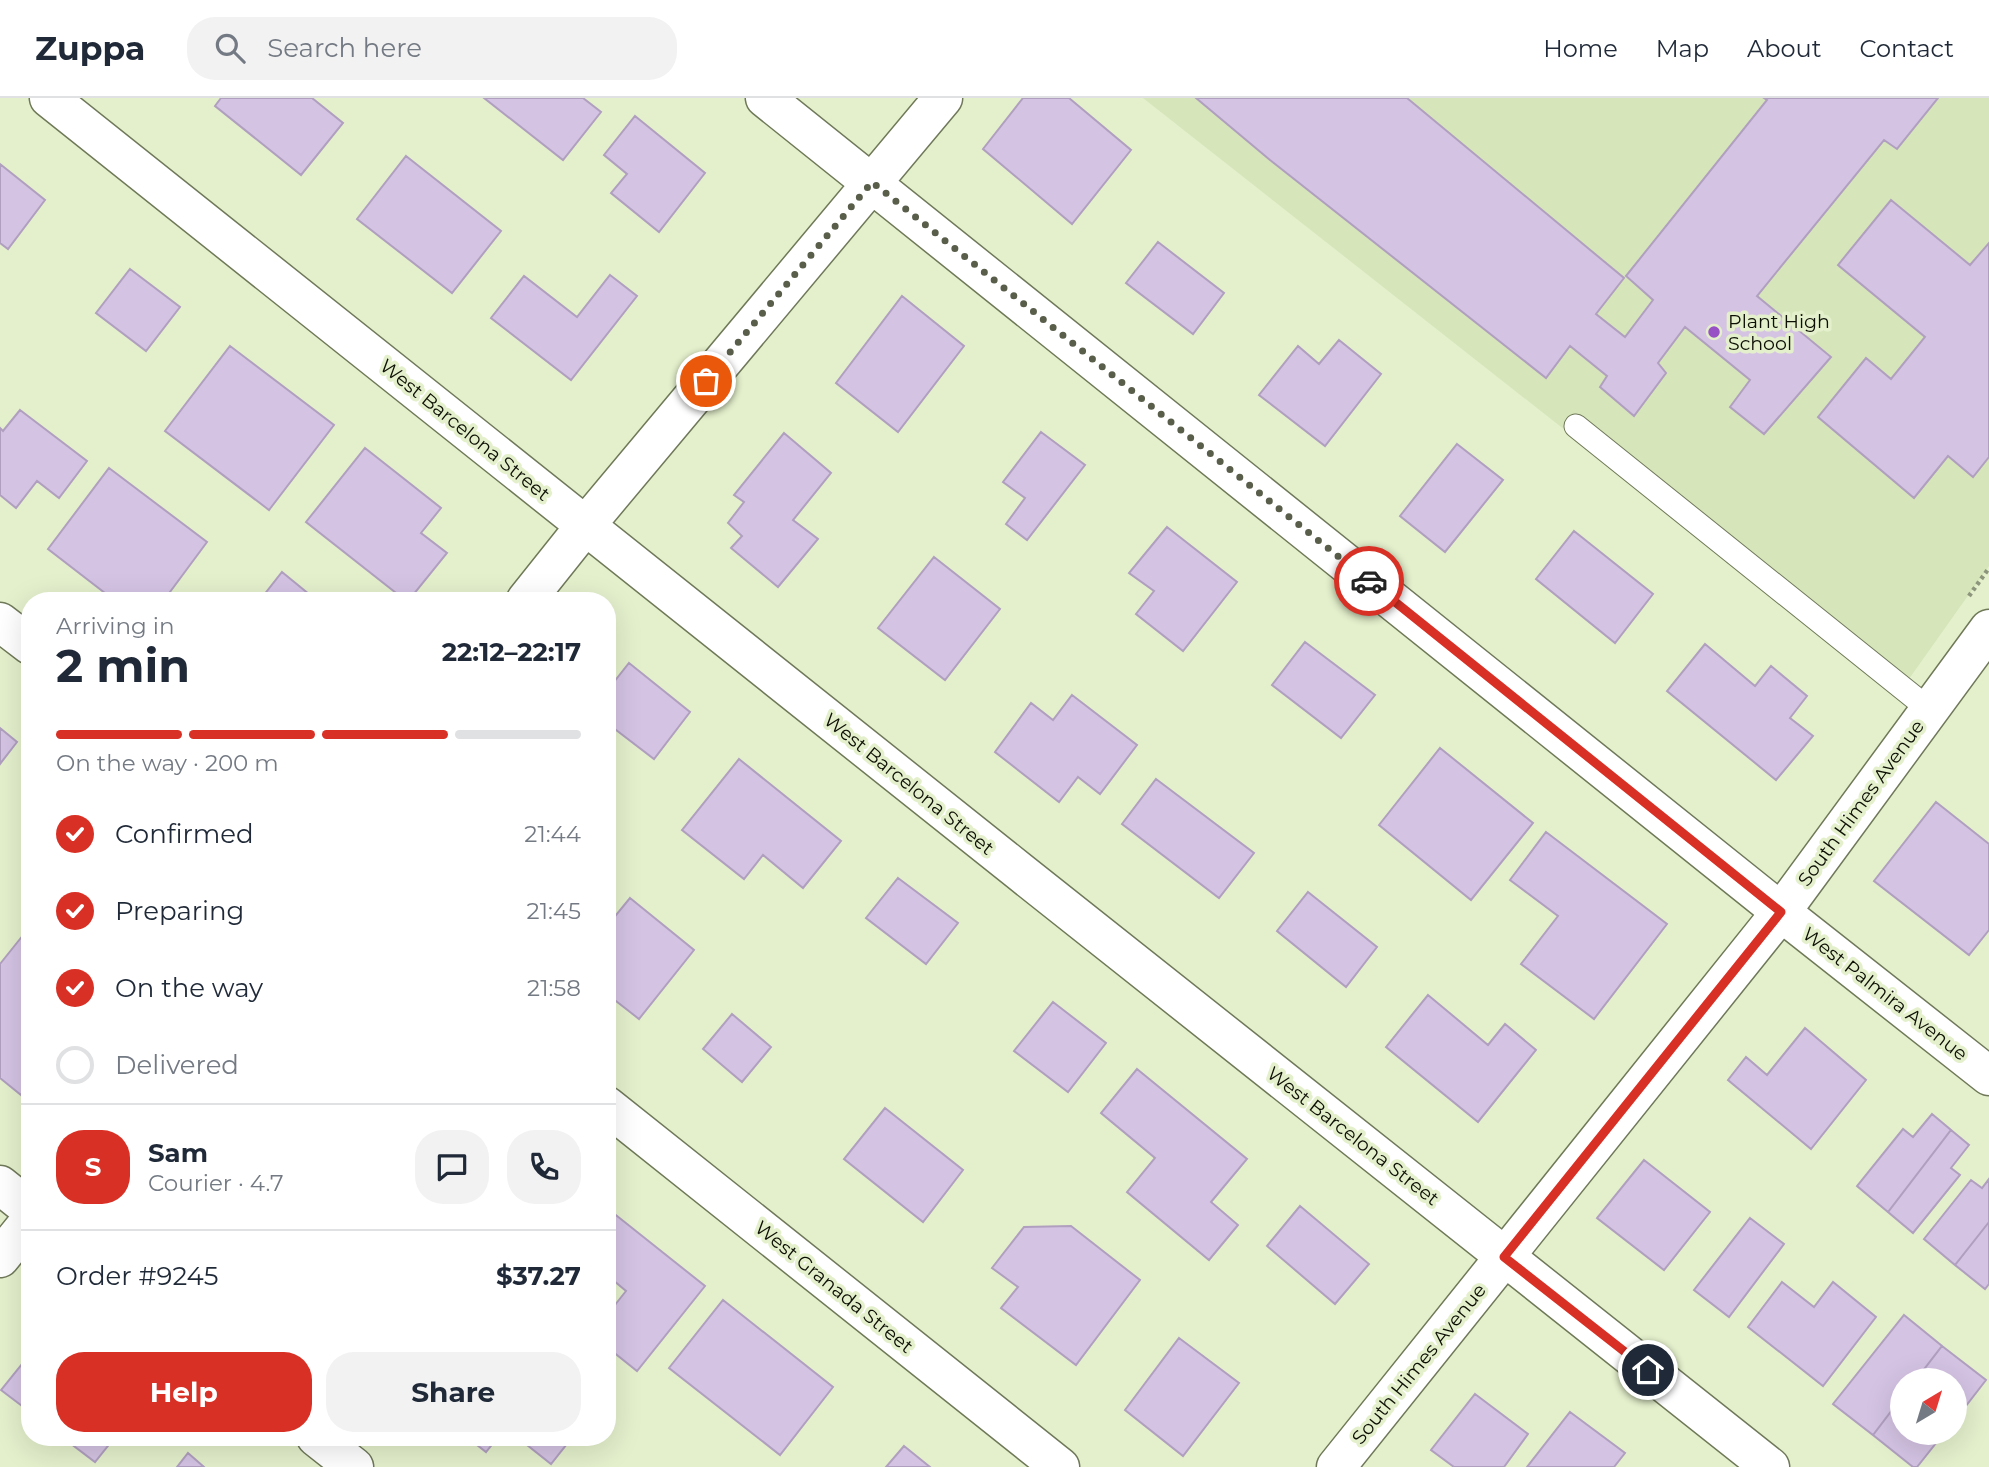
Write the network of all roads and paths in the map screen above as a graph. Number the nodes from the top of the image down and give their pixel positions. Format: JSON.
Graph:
{"nodes":[{"id":1,"x":49,"y":98,"type":"edge"},
{"id":2,"x":765,"y":98,"type":"edge"},
{"id":3,"x":943,"y":98,"type":"edge"},
{"id":4,"x":872,"y":182,"type":"junction"},
{"id":5,"x":1576,"y":426,"type":"dead end"},
{"id":6,"x":585,"y":526,"type":"junction"},
{"id":7,"x":532,"y":592,"type":"edge"},
{"id":8,"x":0,"y":622,"type":"edge"},
{"id":9,"x":1989,"y":629,"type":"edge"},
{"id":10,"x":21,"y":638,"type":"edge"},
{"id":11,"x":1930,"y":710,"type":"junction"},
{"id":12,"x":1781,"y":912,"type":"junction"},
{"id":13,"x":1989,"y":1076,"type":"edge"},
{"id":14,"x":616,"y":1113,"type":"edge"},
{"id":15,"x":0,"y":1185,"type":"edge"},
{"id":16,"x":21,"y":1202,"type":"edge"},
{"id":17,"x":21,"y":1232,"type":"edge"},
{"id":18,"x":1504,"y":1257,"type":"junction"},
{"id":19,"x":0,"y":1258,"type":"edge"},
{"id":20,"x":327,"y":1446,"type":"edge"},
{"id":21,"x":354,"y":1467,"type":"edge"},
{"id":22,"x":1060,"y":1467,"type":"edge"},
{"id":23,"x":1336,"y":1467,"type":"edge"},
{"id":24,"x":1770,"y":1467,"type":"edge"}],
"edges":[{"from":1,"to":6,"type":"street","name":"West Barcelona Street"},
{"from":2,"to":4,"type":"street","name":"West Palmira Avenue"},
{"from":3,"to":4,"type":"street"},
{"from":4,"to":6,"type":"street"},
{"from":4,"to":12,"type":"street","name":"West Palmira Avenue"},
{"from":5,"to":11,"type":"lane"},
{"from":6,"to":7,"type":"street"},
{"from":6,"to":18,"type":"street","name":"West Barcelona Street"},
{"from":8,"to":10,"type":"street"},
{"from":9,"to":11,"type":"street","name":"South Himes Avenue"},
{"from":11,"to":12,"type":"street","name":"South Himes Avenue"},
{"from":12,"to":13,"type":"street","name":"West Palmira Avenue"},
{"from":12,"to":18,"type":"street","name":"South Himes Avenue"},
{"from":14,"to":22,"type":"street","name":"West Granada Street"},
{"from":15,"to":16,"type":"street"},
{"from":17,"to":19,"type":"street"},
{"from":18,"to":23,"type":"street","name":"South Himes Avenue"},
{"from":18,"to":24,"type":"street","name":"West Barcelona Street"},
{"from":20,"to":21,"type":"street"}]}
